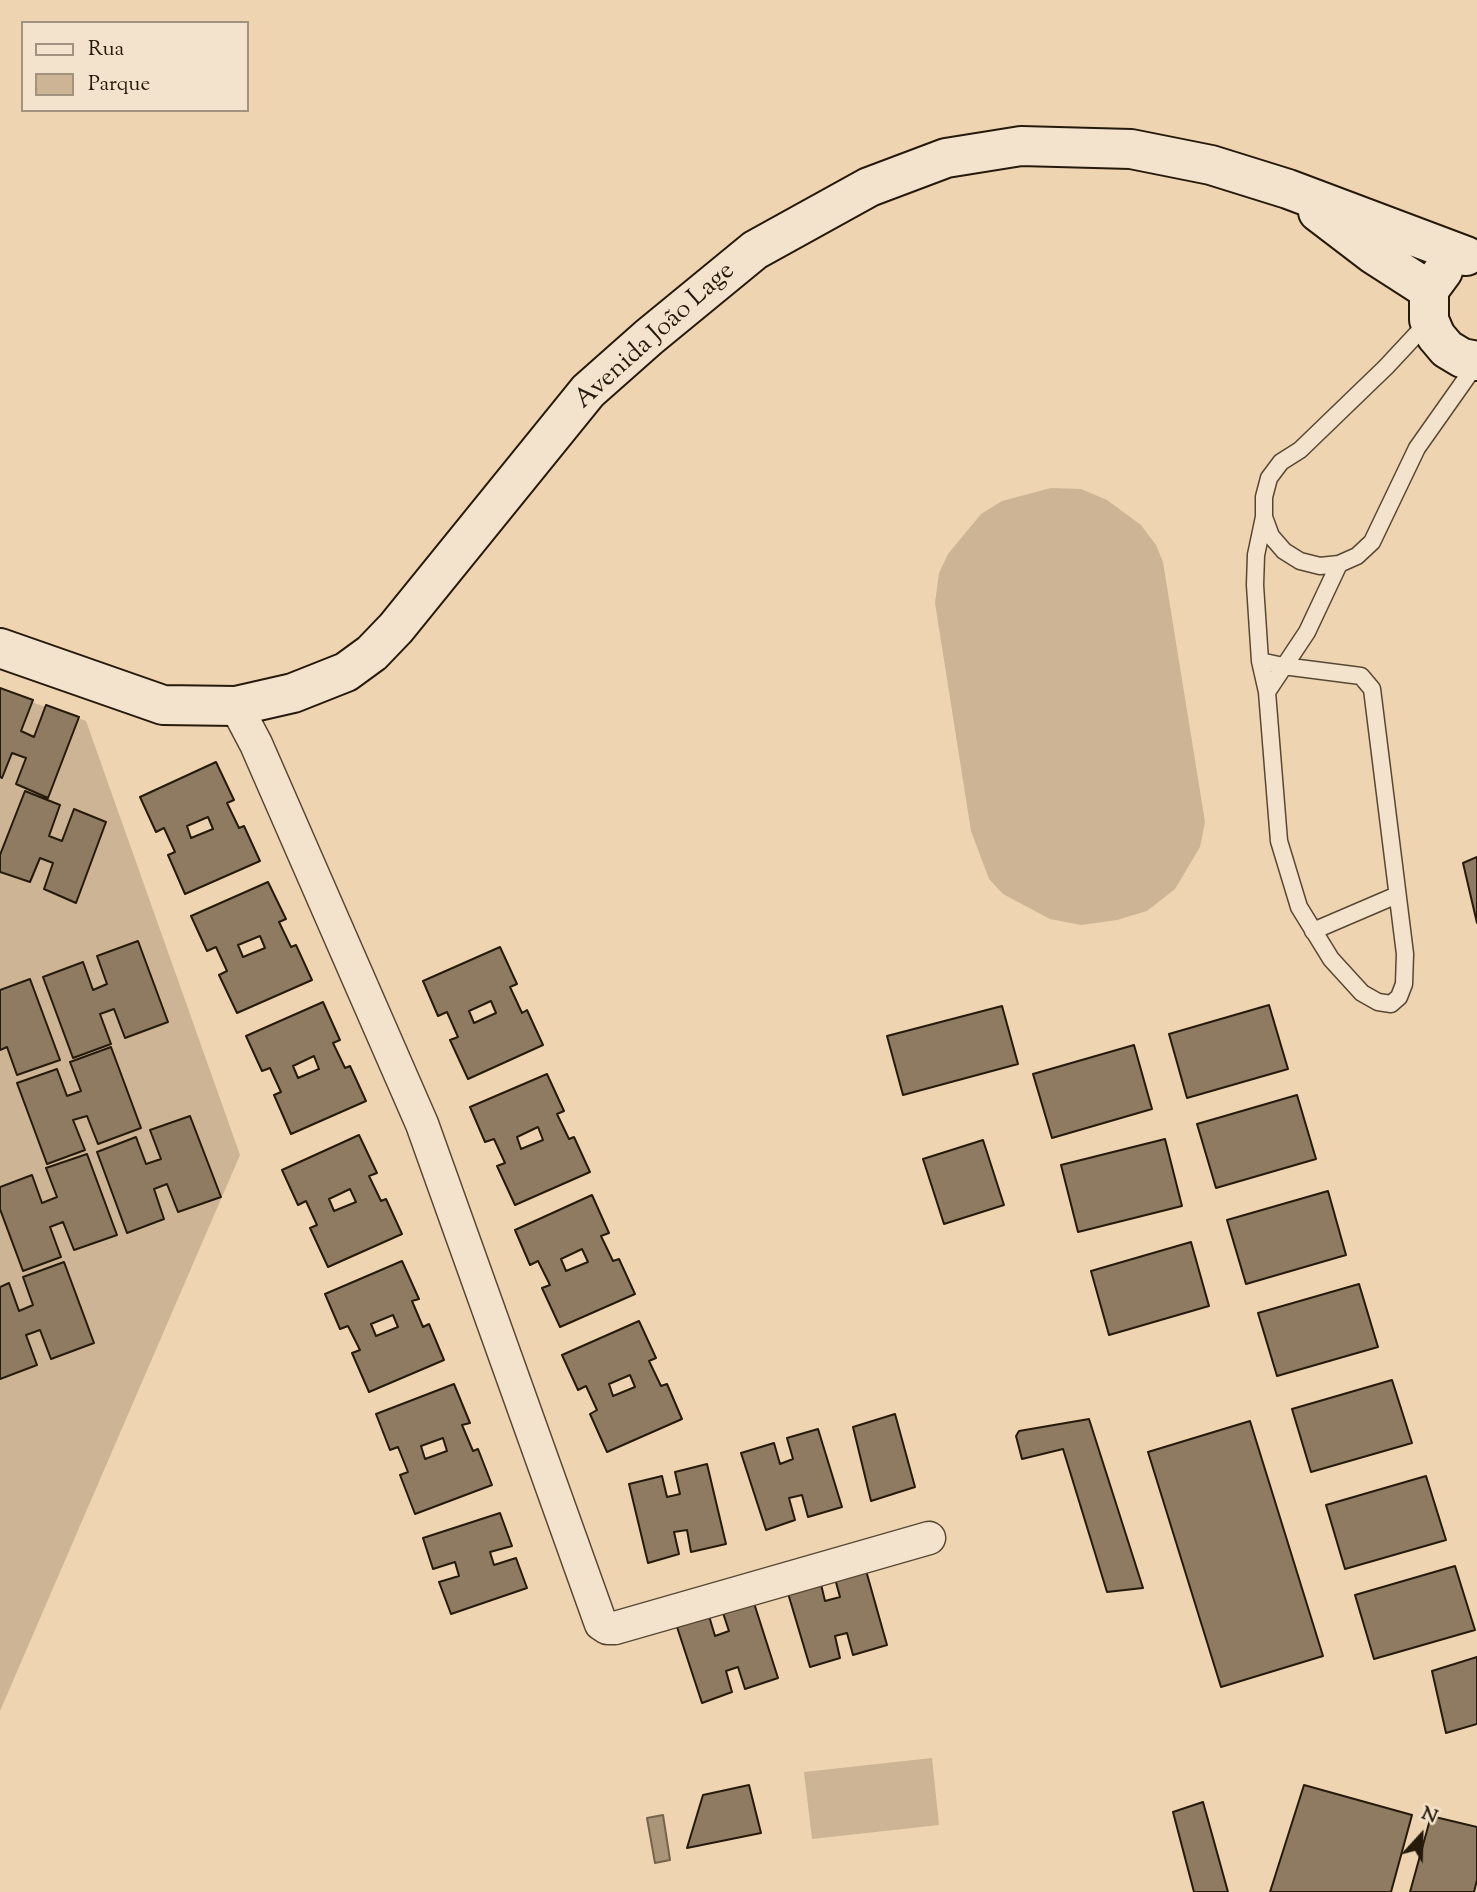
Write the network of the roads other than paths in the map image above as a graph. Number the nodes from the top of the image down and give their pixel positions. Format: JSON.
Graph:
{"nodes":[{"id":1,"x":1288,"y":189,"type":"junction"},
{"id":2,"x":1471,"y":255,"type":"edge"},
{"id":3,"x":1429,"y":305,"type":"junction"},
{"id":4,"x":1477,"y":362,"type":"edge"},
{"id":5,"x":1264,"y":517,"type":"junction"},
{"id":6,"x":1339,"y":564,"type":"junction"},
{"id":7,"x":0,"y":648,"type":"edge"},
{"id":8,"x":1260,"y":661,"type":"junction"},
{"id":9,"x":1283,"y":666,"type":"junction"},
{"id":10,"x":1267,"y":692,"type":"junction"},
{"id":11,"x":236,"y":706,"type":"junction"},
{"id":12,"x":1397,"y":895,"type":"junction"},
{"id":13,"x":1313,"y":931,"type":"junction"},
{"id":14,"x":929,"y":1538,"type":"dead end"}],
"edges":[{"from":1,"to":2,"type":"main road","name":"Avenida João Lage"},
{"from":1,"to":3,"type":"main road","name":"Avenida João Lage"},
{"from":1,"to":11,"type":"main road","name":"Avenida João Lage"},
{"from":2,"to":3,"type":"main road","name":"Avenida João Lage"},
{"from":3,"to":4,"type":"main road","name":"Avenida João Lage"},
{"from":3,"to":5,"type":"lane"},
{"from":4,"to":6,"type":"lane"},
{"from":5,"to":6,"type":"lane"},
{"from":5,"to":8,"type":"lane"},
{"from":6,"to":9,"type":"lane"},
{"from":7,"to":11,"type":"main road","name":"Avenida João Lage"},
{"from":8,"to":9,"type":"lane"},
{"from":8,"to":10,"type":"lane"},
{"from":9,"to":10,"type":"lane"},
{"from":9,"to":12,"type":"lane"},
{"from":10,"to":13,"type":"lane"},
{"from":11,"to":14,"type":"street"},
{"from":12,"to":13,"type":"lane"},
{"from":12,"to":13,"type":"lane"}]}
